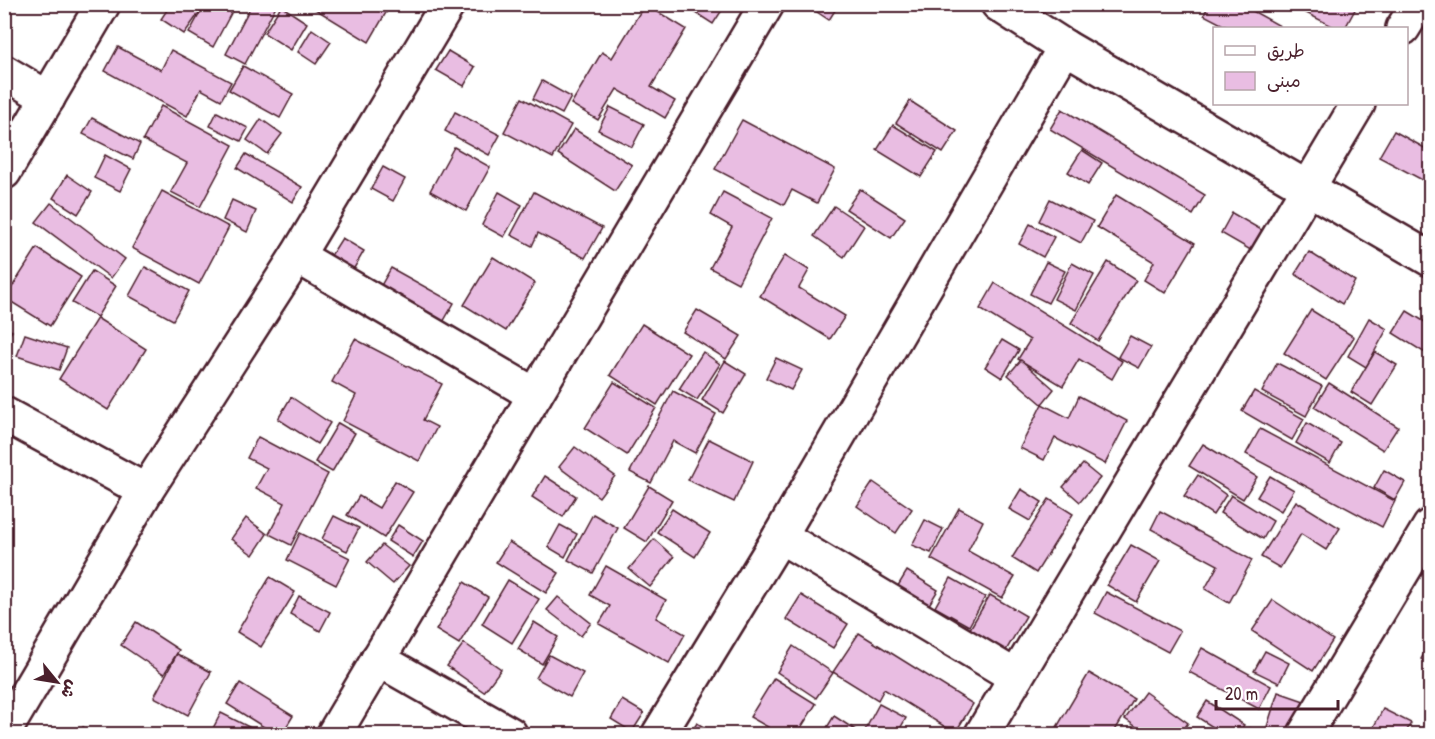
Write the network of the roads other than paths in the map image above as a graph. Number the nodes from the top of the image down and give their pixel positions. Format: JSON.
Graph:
{"nodes":[{"id":1,"x":104,"y":4,"type":"edge"},
{"id":2,"x":448,"y":4,"type":"edge"},
{"id":3,"x":767,"y":4,"type":"edge"},
{"id":4,"x":1418,"y":4,"type":"edge"},
{"id":5,"x":1013,"y":8,"type":"edge"},
{"id":6,"x":1404,"y":27,"type":"edge"},
{"id":7,"x":1065,"y":47,"type":"junction"},
{"id":8,"x":4,"y":72,"type":"edge"},
{"id":9,"x":48,"y":98,"type":"junction"},
{"id":10,"x":1357,"y":105,"type":"edge"},
{"id":11,"x":4,"y":172,"type":"edge"},
{"id":12,"x":1307,"y":188,"type":"junction"},
{"id":13,"x":297,"y":256,"type":"junction"},
{"id":14,"x":1431,"y":259,"type":"edge"},
{"id":15,"x":535,"y":395,"type":"junction"},
{"id":16,"x":4,"y":414,"type":"edge"},
{"id":17,"x":146,"y":491,"type":"junction"},
{"id":18,"x":1431,"y":526,"type":"edge"},
{"id":19,"x":780,"y":536,"type":"junction"},
{"id":20,"x":378,"y":658,"type":"junction"},
{"id":21,"x":1016,"y":677,"type":"junction"},
{"id":22,"x":4,"y":732,"type":"edge"},
{"id":23,"x":334,"y":735,"type":"edge"},
{"id":24,"x":510,"y":735,"type":"edge"},
{"id":25,"x":659,"y":735,"type":"edge"},
{"id":26,"x":982,"y":735,"type":"edge"},
{"id":27,"x":1305,"y":735,"type":"edge"}],
"edges":[{"from":1,"to":9,"type":"street"},
{"from":2,"to":13,"type":"street"},
{"from":3,"to":15,"type":"street"},
{"from":4,"to":6,"type":"street"},
{"from":5,"to":7,"type":"street"},
{"from":7,"to":12,"type":"street"},
{"from":7,"to":19,"type":"street"},
{"from":8,"to":9,"type":"street"},
{"from":9,"to":11,"type":"street"},
{"from":10,"to":12,"type":"street"},
{"from":12,"to":14,"type":"street"},
{"from":12,"to":21,"type":"street"},
{"from":13,"to":15,"type":"street"},
{"from":13,"to":17,"type":"street"},
{"from":15,"to":20,"type":"street"},
{"from":16,"to":17,"type":"street"},
{"from":17,"to":22,"type":"street"},
{"from":18,"to":27,"type":"street"},
{"from":19,"to":21,"type":"street"},
{"from":19,"to":25,"type":"street"},
{"from":20,"to":23,"type":"street"},
{"from":20,"to":24,"type":"street"},
{"from":21,"to":26,"type":"street"}]}
